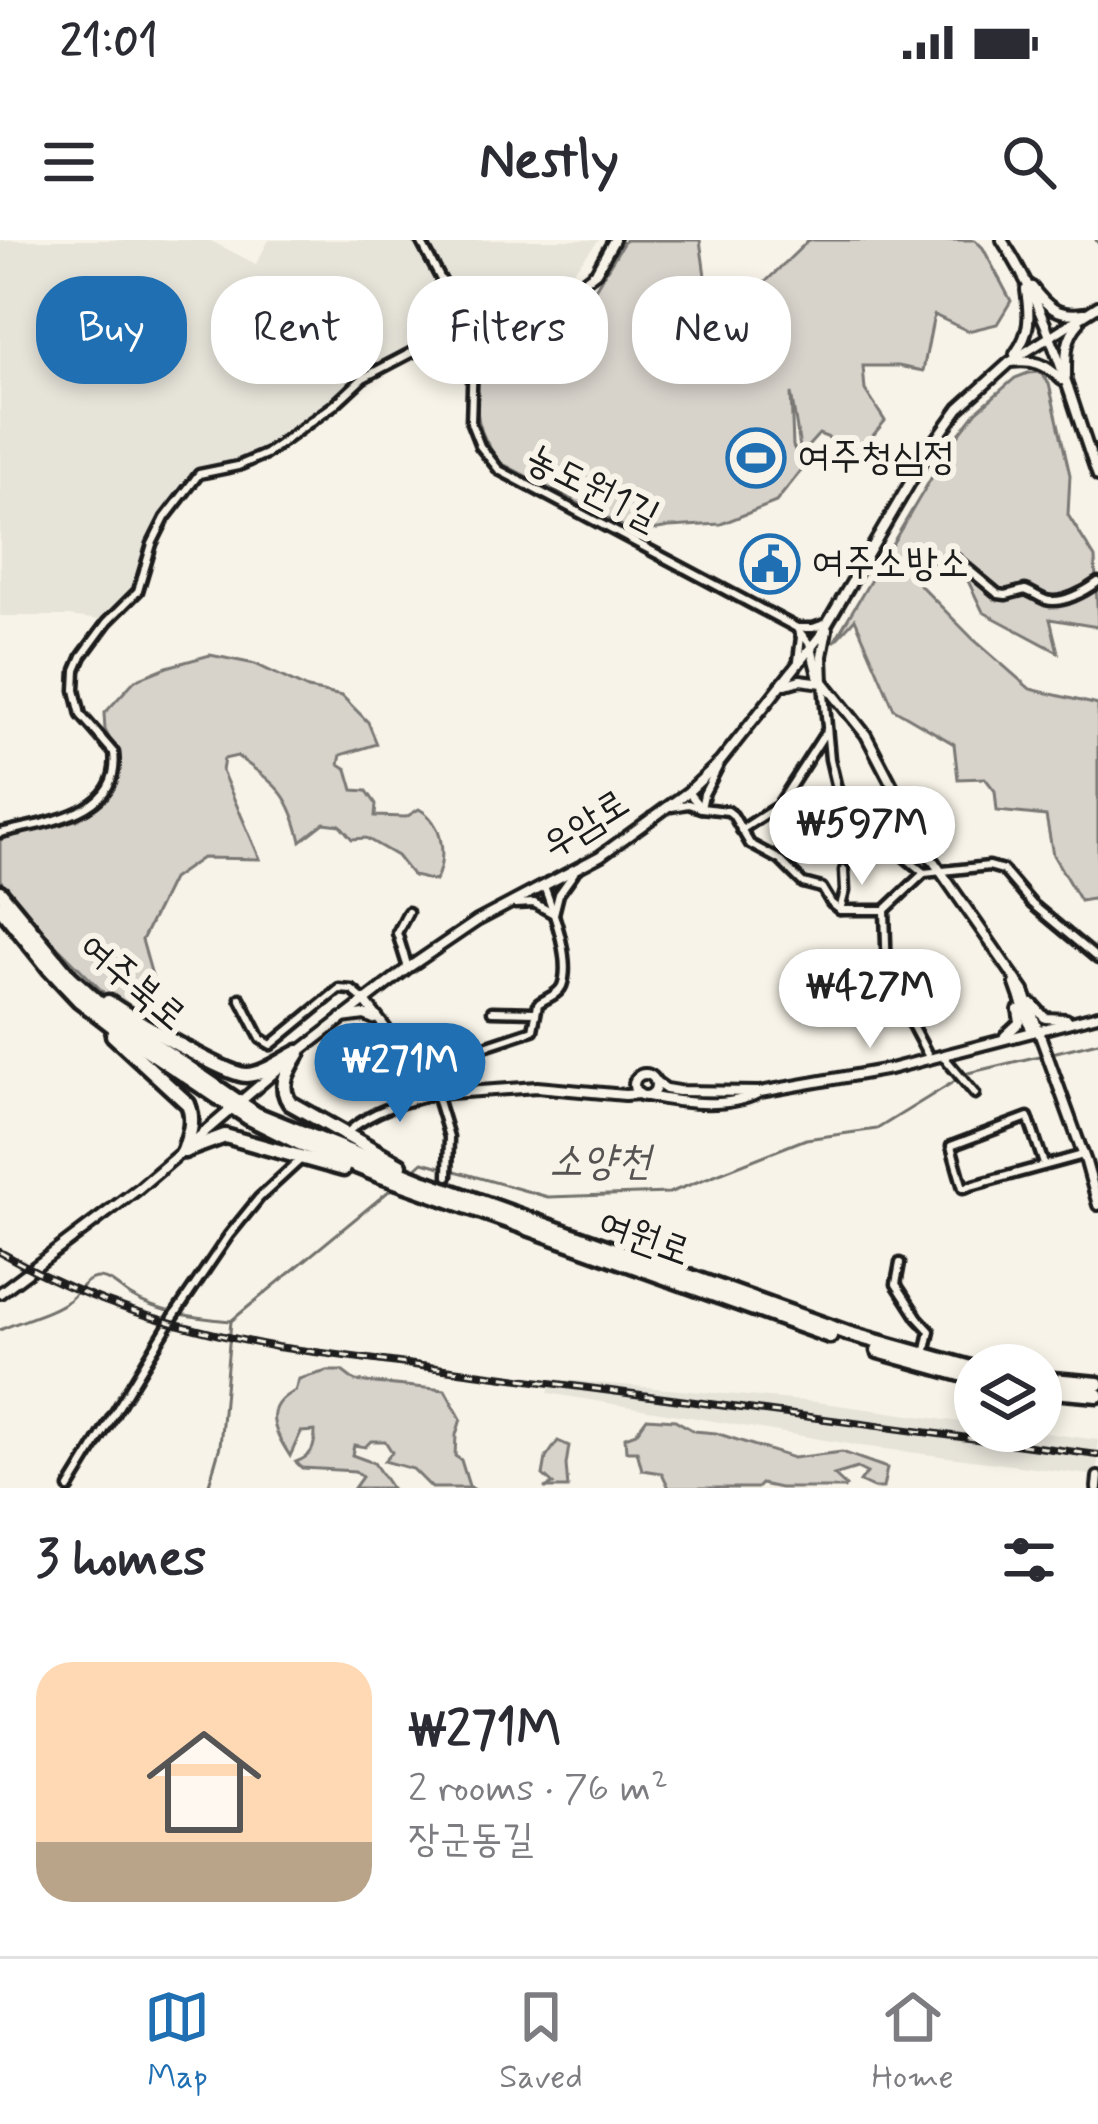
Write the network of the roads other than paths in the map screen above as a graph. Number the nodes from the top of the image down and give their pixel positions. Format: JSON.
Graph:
{"nodes":[{"id":1,"x":421,"y":240,"type":"edge"},
{"id":2,"x":614,"y":240,"type":"edge"},
{"id":3,"x":1002,"y":240,"type":"edge"},
{"id":4,"x":440,"y":276,"type":"edge"},
{"id":5,"x":591,"y":276,"type":"edge"},
{"id":6,"x":1024,"y":276,"type":"junction"},
{"id":7,"x":1094,"y":309,"type":"edge"},
{"id":8,"x":1051,"y":337,"type":"junction"},
{"id":9,"x":407,"y":355,"type":"edge"},
{"id":10,"x":1010,"y":362,"type":"junction"},
{"id":11,"x":1066,"y":383,"type":"junction"},
{"id":12,"x":472,"y":384,"type":"edge"},
{"id":13,"x":1098,"y":476,"type":"edge"},
{"id":14,"x":950,"y":554,"type":"dead end"},
{"id":15,"x":1098,"y":582,"type":"edge"},
{"id":16,"x":829,"y":622,"type":"junction"},
{"id":17,"x":797,"y":628,"type":"junction"},
{"id":18,"x":811,"y":646,"type":"junction"},
{"id":19,"x":797,"y":664,"type":"junction"},
{"id":20,"x":824,"y":683,"type":"junction"},
{"id":21,"x":779,"y":688,"type":"junction"},
{"id":22,"x":827,"y":730,"type":"junction"},
{"id":23,"x":720,"y":762,"type":"junction"},
{"id":24,"x":688,"y":792,"type":"junction"},
{"id":25,"x":778,"y":806,"type":"junction"},
{"id":26,"x":701,"y":808,"type":"junction"},
{"id":27,"x":665,"y":809,"type":"junction"},
{"id":28,"x":741,"y":830,"type":"junction"},
{"id":29,"x":812,"y":832,"type":"dead end"},
{"id":30,"x":0,"y":833,"type":"edge"},
{"id":31,"x":578,"y":868,"type":"junction"},
{"id":32,"x":844,"y":870,"type":"dead end"},
{"id":33,"x":938,"y":870,"type":"junction"},
{"id":34,"x":924,"y":873,"type":"junction"},
{"id":35,"x":544,"y":886,"type":"junction"},
{"id":36,"x":0,"y":892,"type":"edge"},
{"id":37,"x":506,"y":905,"type":"junction"},
{"id":38,"x":0,"y":907,"type":"edge"},
{"id":39,"x":840,"y":910,"type":"junction"},
{"id":40,"x":885,"y":910,"type":"junction"},
{"id":41,"x":409,"y":912,"type":"dead end"},
{"id":42,"x":554,"y":914,"type":"junction"},
{"id":43,"x":1098,"y":959,"type":"edge"},
{"id":44,"x":407,"y":968,"type":"junction"},
{"id":45,"x":70,"y":977,"type":"junction"},
{"id":46,"x":1020,"y":992,"type":"junction"},
{"id":47,"x":240,"y":998,"type":"dead end"},
{"id":48,"x":79,"y":1000,"type":"junction"},
{"id":49,"x":364,"y":1000,"type":"junction"},
{"id":50,"x":492,"y":1011,"type":"dead end"},
{"id":51,"x":535,"y":1012,"type":"junction"},
{"id":52,"x":1094,"y":1016,"type":"edge"},
{"id":53,"x":341,"y":1018,"type":"junction"},
{"id":54,"x":381,"y":1024,"type":"junction"},
{"id":55,"x":1038,"y":1037,"type":"junction"},
{"id":56,"x":987,"y":1044,"type":"junction"},
{"id":57,"x":299,"y":1052,"type":"junction"},
{"id":58,"x":408,"y":1059,"type":"junction"},
{"id":59,"x":930,"y":1059,"type":"junction"},
{"id":60,"x":946,"y":1060,"type":"junction"},
{"id":61,"x":635,"y":1082,"type":"junction"},
{"id":62,"x":656,"y":1082,"type":"junction"},
{"id":63,"x":760,"y":1092,"type":"junction"},
{"id":64,"x":616,"y":1093,"type":"junction"},
{"id":65,"x":974,"y":1093,"type":"dead end"},
{"id":66,"x":436,"y":1094,"type":"junction"},
{"id":67,"x":644,"y":1095,"type":"junction"},
{"id":68,"x":236,"y":1106,"type":"junction"},
{"id":69,"x":350,"y":1130,"type":"dead end"},
{"id":70,"x":1098,"y":1149,"type":"edge"},
{"id":71,"x":184,"y":1151,"type":"junction"},
{"id":72,"x":1083,"y":1155,"type":"junction"},
{"id":73,"x":299,"y":1161,"type":"dead end"},
{"id":74,"x":1044,"y":1165,"type":"junction"},
{"id":75,"x":381,"y":1170,"type":"junction"},
{"id":76,"x":442,"y":1186,"type":"junction"},
{"id":77,"x":1098,"y":1205,"type":"edge"},
{"id":78,"x":900,"y":1263,"type":"dead end"},
{"id":79,"x":0,"y":1293,"type":"edge"},
{"id":80,"x":747,"y":1297,"type":"junction"},
{"id":81,"x":926,"y":1350,"type":"junction"},
{"id":82,"x":954,"y":1362,"type":"edge"},
{"id":83,"x":954,"y":1365,"type":"edge"},
{"id":84,"x":954,"y":1370,"type":"edge"},
{"id":85,"x":1062,"y":1381,"type":"edge"},
{"id":86,"x":1098,"y":1384,"type":"edge"},
{"id":87,"x":1062,"y":1392,"type":"edge"},
{"id":88,"x":1098,"y":1395,"type":"edge"},
{"id":89,"x":1098,"y":1477,"type":"edge"},
{"id":90,"x":69,"y":1488,"type":"edge"},
{"id":91,"x":1097,"y":1488,"type":"edge"}],
"edges":[{"from":1,"to":4,"type":"street","name":"농도원1길"},
{"from":2,"to":5,"type":"street"},
{"from":3,"to":6,"type":"street"},
{"from":6,"to":7,"type":"street"},
{"from":6,"to":8,"type":"street"},
{"from":6,"to":10,"type":"street"},
{"from":7,"to":8,"type":"street","name":"우암로"},
{"from":7,"to":11,"type":"street"},
{"from":8,"to":10,"type":"street","name":"우암로"},
{"from":8,"to":11,"type":"street"},
{"from":9,"to":30,"type":"street"},
{"from":10,"to":11,"type":"street"},
{"from":10,"to":16,"type":"street","name":"우암로"},
{"from":11,"to":13,"type":"street"},
{"from":12,"to":17,"type":"street","name":"농도원1길"},
{"from":14,"to":15,"type":"street"},
{"from":16,"to":17,"type":"street"},
{"from":16,"to":18,"type":"street","name":"우암로"},
{"from":16,"to":20,"type":"street"},
{"from":17,"to":18,"type":"street","name":"농도원1길"},
{"from":17,"to":19,"type":"street"},
{"from":18,"to":19,"type":"street","name":"우암로"},
{"from":18,"to":20,"type":"street"},
{"from":19,"to":21,"type":"street","name":"우암로"},
{"from":20,"to":21,"type":"street"},
{"from":20,"to":22,"type":"street"},
{"from":20,"to":33,"type":"street"},
{"from":21,"to":23,"type":"street","name":"우암로"},
{"from":22,"to":25,"type":"street"},
{"from":22,"to":34,"type":"street"},
{"from":23,"to":24,"type":"street","name":"우암로"},
{"from":23,"to":26,"type":"street"},
{"from":24,"to":26,"type":"street"},
{"from":24,"to":27,"type":"street","name":"우암로"},
{"from":25,"to":28,"type":"street"},
{"from":25,"to":29,"type":"street"},
{"from":26,"to":27,"type":"street"},
{"from":26,"to":28,"type":"street"},
{"from":27,"to":31,"type":"street","name":"우암로"},
{"from":28,"to":39,"type":"street"},
{"from":31,"to":35,"type":"street","name":"우암로"},
{"from":31,"to":42,"type":"street"},
{"from":32,"to":39,"type":"street"},
{"from":33,"to":34,"type":"street"},
{"from":33,"to":43,"type":"street"},
{"from":33,"to":46,"type":"street"},
{"from":34,"to":40,"type":"street"},
{"from":35,"to":37,"type":"street","name":"우암로"},
{"from":35,"to":42,"type":"street"},
{"from":36,"to":45,"type":"highway","name":"여주북로"},
{"from":37,"to":42,"type":"street"},
{"from":37,"to":44,"type":"street","name":"우암로"},
{"from":38,"to":48,"type":"highway","name":"여주북로"},
{"from":39,"to":40,"type":"street"},
{"from":40,"to":59,"type":"street"},
{"from":41,"to":44,"type":"street"},
{"from":42,"to":51,"type":"street"},
{"from":44,"to":49,"type":"street","name":"우암로"},
{"from":45,"to":57,"type":"highway"},
{"from":45,"to":68,"type":"highway","name":"여주북로"},
{"from":46,"to":52,"type":"street"},
{"from":46,"to":55,"type":"street"},
{"from":46,"to":56,"type":"street"},
{"from":47,"to":49,"type":"street"},
{"from":48,"to":68,"type":"highway","name":"여주북로"},
{"from":48,"to":71,"type":"highway"},
{"from":49,"to":53,"type":"street","name":"우암로"},
{"from":49,"to":54,"type":"street"},
{"from":50,"to":51,"type":"street"},
{"from":51,"to":58,"type":"street"},
{"from":52,"to":55,"type":"street"},
{"from":53,"to":54,"type":"street"},
{"from":53,"to":57,"type":"street","name":"우암로"},
{"from":54,"to":58,"type":"street"},
{"from":55,"to":56,"type":"street"},
{"from":55,"to":72,"type":"street"},
{"from":56,"to":60,"type":"street"},
{"from":57,"to":68,"type":"street","name":"우암로"},
{"from":57,"to":75,"type":"highway"},
{"from":58,"to":66,"type":"street"},
{"from":59,"to":60,"type":"street"},
{"from":59,"to":63,"type":"street"},
{"from":60,"to":65,"type":"street"},
{"from":61,"to":62,"type":"street"},
{"from":61,"to":64,"type":"street"},
{"from":61,"to":67,"type":"street"},
{"from":62,"to":63,"type":"street"},
{"from":62,"to":67,"type":"street"},
{"from":63,"to":67,"type":"street"},
{"from":64,"to":66,"type":"street"},
{"from":64,"to":67,"type":"street"},
{"from":66,"to":69,"type":"street"},
{"from":66,"to":76,"type":"street"},
{"from":68,"to":71,"type":"street","name":"우암로"},
{"from":68,"to":75,"type":"highway","name":"여원로"},
{"from":70,"to":72,"type":"street"},
{"from":71,"to":75,"type":"highway"},
{"from":71,"to":79,"type":"street","name":"우암로"},
{"from":72,"to":74,"type":"street"},
{"from":72,"to":77,"type":"street"},
{"from":73,"to":90,"type":"street"},
{"from":74,"to":74,"type":"street"},
{"from":75,"to":76,"type":"highway","name":"여원로"},
{"from":76,"to":80,"type":"highway","name":"여원로"},
{"from":76,"to":84,"type":"highway","name":"여원로"},
{"from":78,"to":81,"type":"street"},
{"from":80,"to":81,"type":"highway"},
{"from":80,"to":83,"type":"highway","name":"여원로"},
{"from":81,"to":82,"type":"highway"},
{"from":85,"to":86,"type":"highway"},
{"from":87,"to":88,"type":"highway"},
{"from":89,"to":91,"type":"street"}]}
